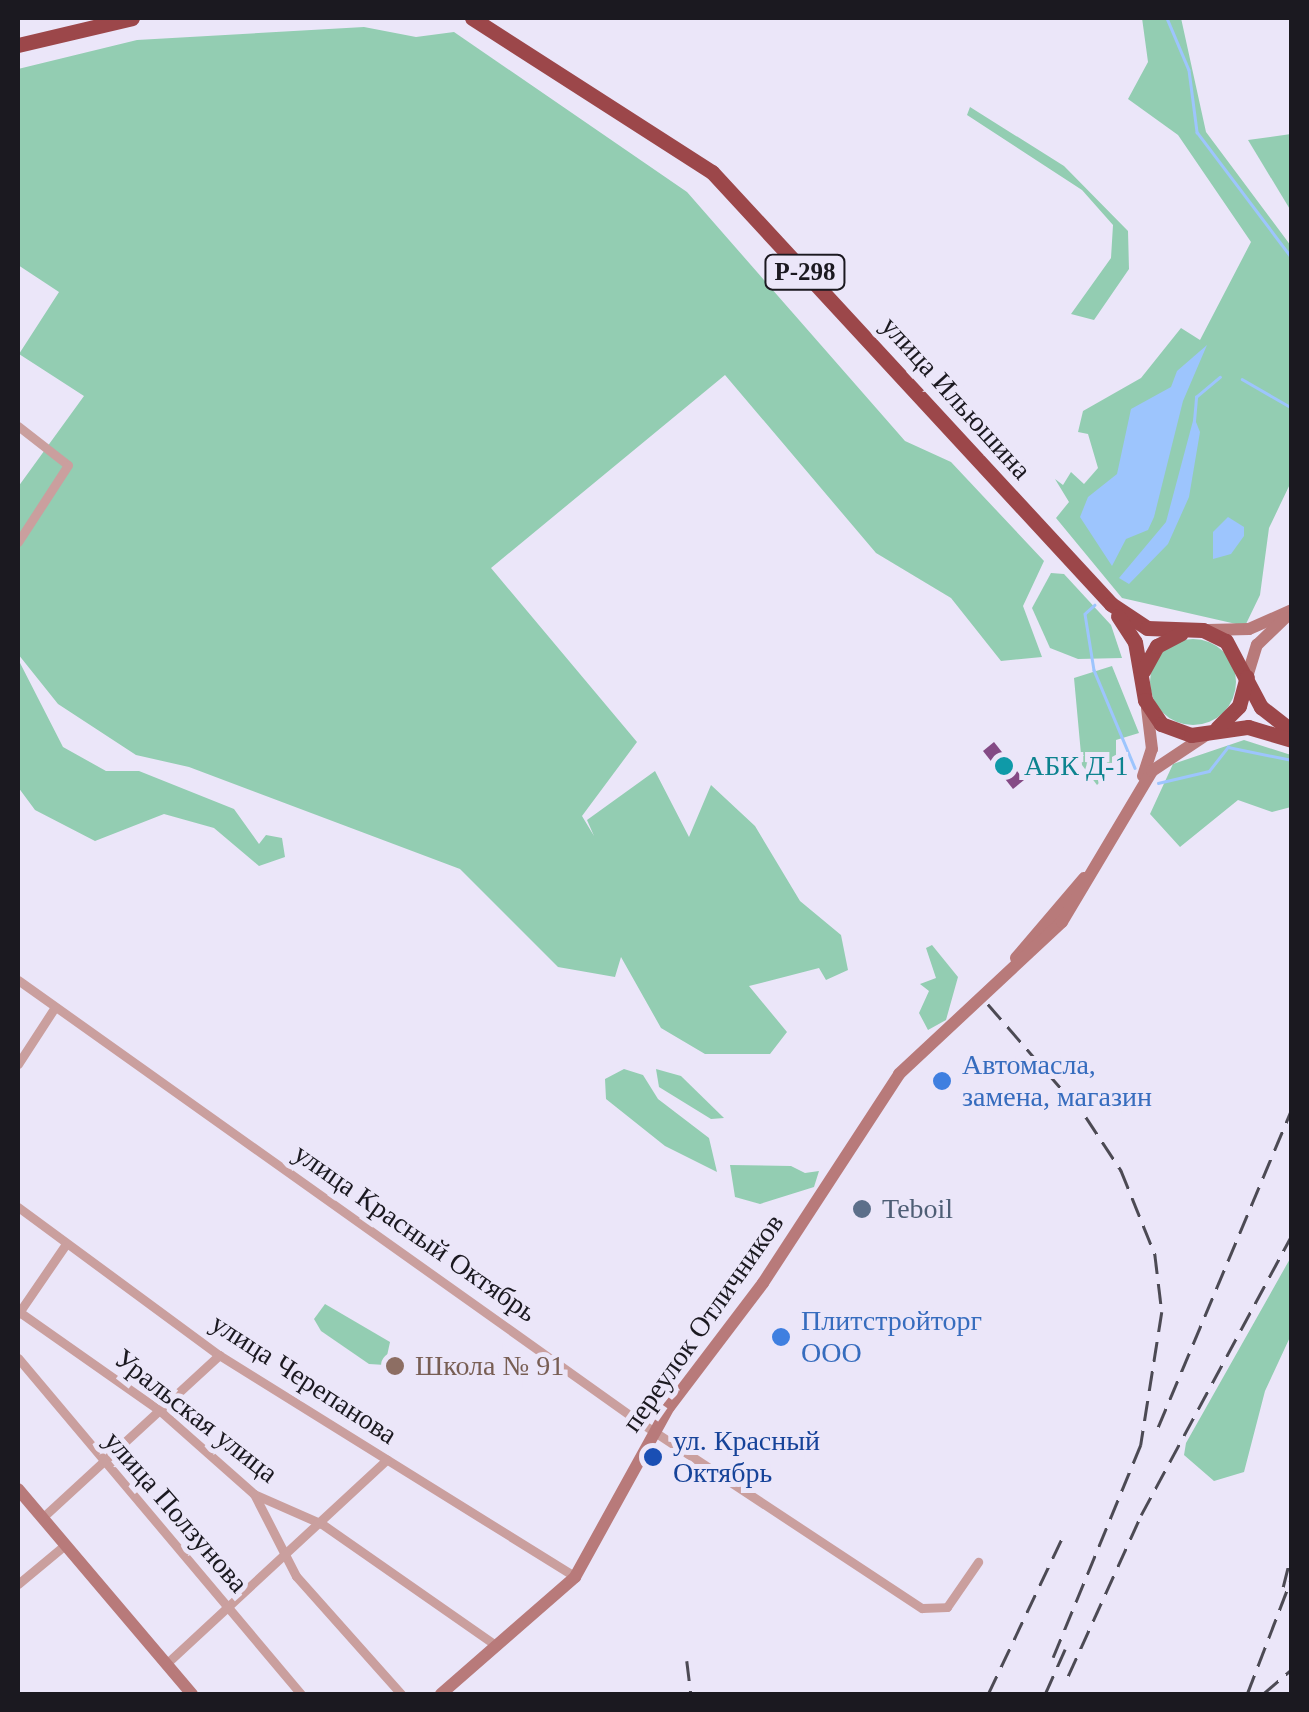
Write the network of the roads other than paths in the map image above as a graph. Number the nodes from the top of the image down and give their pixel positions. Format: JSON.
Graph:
{"nodes":[{"id":1,"x":132,"y":18,"type":"edge"},
{"id":2,"x":472,"y":18,"type":"edge"},
{"id":3,"x":18,"y":45,"type":"edge"},
{"id":4,"x":18,"y":426,"type":"edge"},
{"id":5,"x":18,"y":542,"type":"edge"},
{"id":6,"x":1112,"y":604,"type":"junction"},
{"id":7,"x":1292,"y":611,"type":"edge"},
{"id":8,"x":1196,"y":630,"type":"junction"},
{"id":9,"x":1142,"y":674,"type":"junction"},
{"id":10,"x":1247,"y":677,"type":"junction"},
{"id":11,"x":1145,"y":700,"type":"junction"},
{"id":12,"x":1211,"y":732,"type":"junction"},
{"id":13,"x":1292,"y":732,"type":"edge"},
{"id":14,"x":1292,"y":740,"type":"edge"},
{"id":15,"x":1137,"y":792,"type":"junction"},
{"id":16,"x":18,"y":980,"type":"edge"},
{"id":17,"x":55,"y":1007,"type":"junction"},
{"id":18,"x":18,"y":1064,"type":"edge"},
{"id":19,"x":18,"y":1206,"type":"edge"},
{"id":20,"x":66,"y":1244,"type":"junction"},
{"id":21,"x":18,"y":1312,"type":"edge"},
{"id":22,"x":220,"y":1355,"type":"junction"},
{"id":23,"x":18,"y":1358,"type":"edge"},
{"id":24,"x":159,"y":1410,"type":"junction"},
{"id":25,"x":656,"y":1430,"type":"junction"},
{"id":26,"x":387,"y":1458,"type":"junction"},
{"id":27,"x":101,"y":1460,"type":"junction"},
{"id":28,"x":18,"y":1489,"type":"edge"},
{"id":29,"x":254,"y":1494,"type":"junction"},
{"id":30,"x":42,"y":1518,"type":"junction"},
{"id":31,"x":322,"y":1524,"type":"junction"},
{"id":32,"x":64,"y":1546,"type":"junction"},
{"id":33,"x":284,"y":1556,"type":"junction"},
{"id":34,"x":978,"y":1562,"type":"dead end"},
{"id":35,"x":574,"y":1576,"type":"junction"},
{"id":36,"x":18,"y":1584,"type":"edge"},
{"id":37,"x":228,"y":1606,"type":"junction"},
{"id":38,"x":500,"y":1648,"type":"junction"},
{"id":39,"x":166,"y":1664,"type":"junction"},
{"id":40,"x":192,"y":1694,"type":"edge"},
{"id":41,"x":301,"y":1694,"type":"edge"},
{"id":42,"x":401,"y":1694,"type":"edge"},
{"id":43,"x":441,"y":1694,"type":"edge"}],
"edges":[{"from":1,"to":3,"type":"highway"},
{"from":2,"to":6,"type":"highway","name":"улица Ильюшина","number":"Р-298"},
{"from":4,"to":5,"type":"street"},
{"from":6,"to":8,"type":"highway","number":"Р-298"},
{"from":6,"to":9,"type":"highway","number":"Р-298"},
{"from":7,"to":8,"type":"main road"},
{"from":7,"to":10,"type":"main road"},
{"from":8,"to":9,"type":"highway"},
{"from":8,"to":10,"type":"highway"},
{"from":9,"to":11,"type":"highway","number":"Р-298"},
{"from":10,"to":12,"type":"highway"},
{"from":10,"to":13,"type":"highway"},
{"from":11,"to":12,"type":"highway"},
{"from":11,"to":15,"type":"main road"},
{"from":12,"to":14,"type":"highway"},
{"from":12,"to":15,"type":"main road"},
{"from":15,"to":25,"type":"main road","name":"переулок Отличников"},
{"from":16,"to":17,"type":"street","name":"улица Красный Октябрь"},
{"from":17,"to":18,"type":"street"},
{"from":17,"to":25,"type":"street","name":"улица Красный Октябрь"},
{"from":19,"to":20,"type":"street","name":"улица Черепанова"},
{"from":20,"to":21,"type":"street"},
{"from":20,"to":22,"type":"street","name":"улица Черепанова"},
{"from":21,"to":24,"type":"street","name":"Уральская улица"},
{"from":22,"to":24,"type":"street"},
{"from":22,"to":26,"type":"street","name":"улица Черепанова"},
{"from":23,"to":27,"type":"street","name":"улица Ползунова"},
{"from":24,"to":27,"type":"street"},
{"from":24,"to":29,"type":"street","name":"Уральская улица"},
{"from":25,"to":34,"type":"street","name":"улица Красный Октябрь"},
{"from":25,"to":35,"type":"main road","name":"переулок Отличников"},
{"from":26,"to":31,"type":"street"},
{"from":26,"to":35,"type":"street","name":"улица Черепанова"},
{"from":27,"to":30,"type":"street"},
{"from":27,"to":37,"type":"street","name":"улица Ползунова"},
{"from":28,"to":30,"type":"main road"},
{"from":29,"to":31,"type":"street","name":"Уральская улица"},
{"from":29,"to":33,"type":"street"},
{"from":30,"to":32,"type":"main road"},
{"from":31,"to":33,"type":"street"},
{"from":31,"to":38,"type":"street","name":"Уральская улица"},
{"from":32,"to":36,"type":"street"},
{"from":32,"to":39,"type":"main road"},
{"from":33,"to":37,"type":"street"},
{"from":33,"to":42,"type":"street"},
{"from":35,"to":38,"type":"main road","name":"переулок Отличников"},
{"from":37,"to":39,"type":"street"},
{"from":37,"to":41,"type":"street","name":"улица Ползунова"},
{"from":38,"to":43,"type":"main road","name":"переулок Отличников"},
{"from":39,"to":40,"type":"main road"}]}
